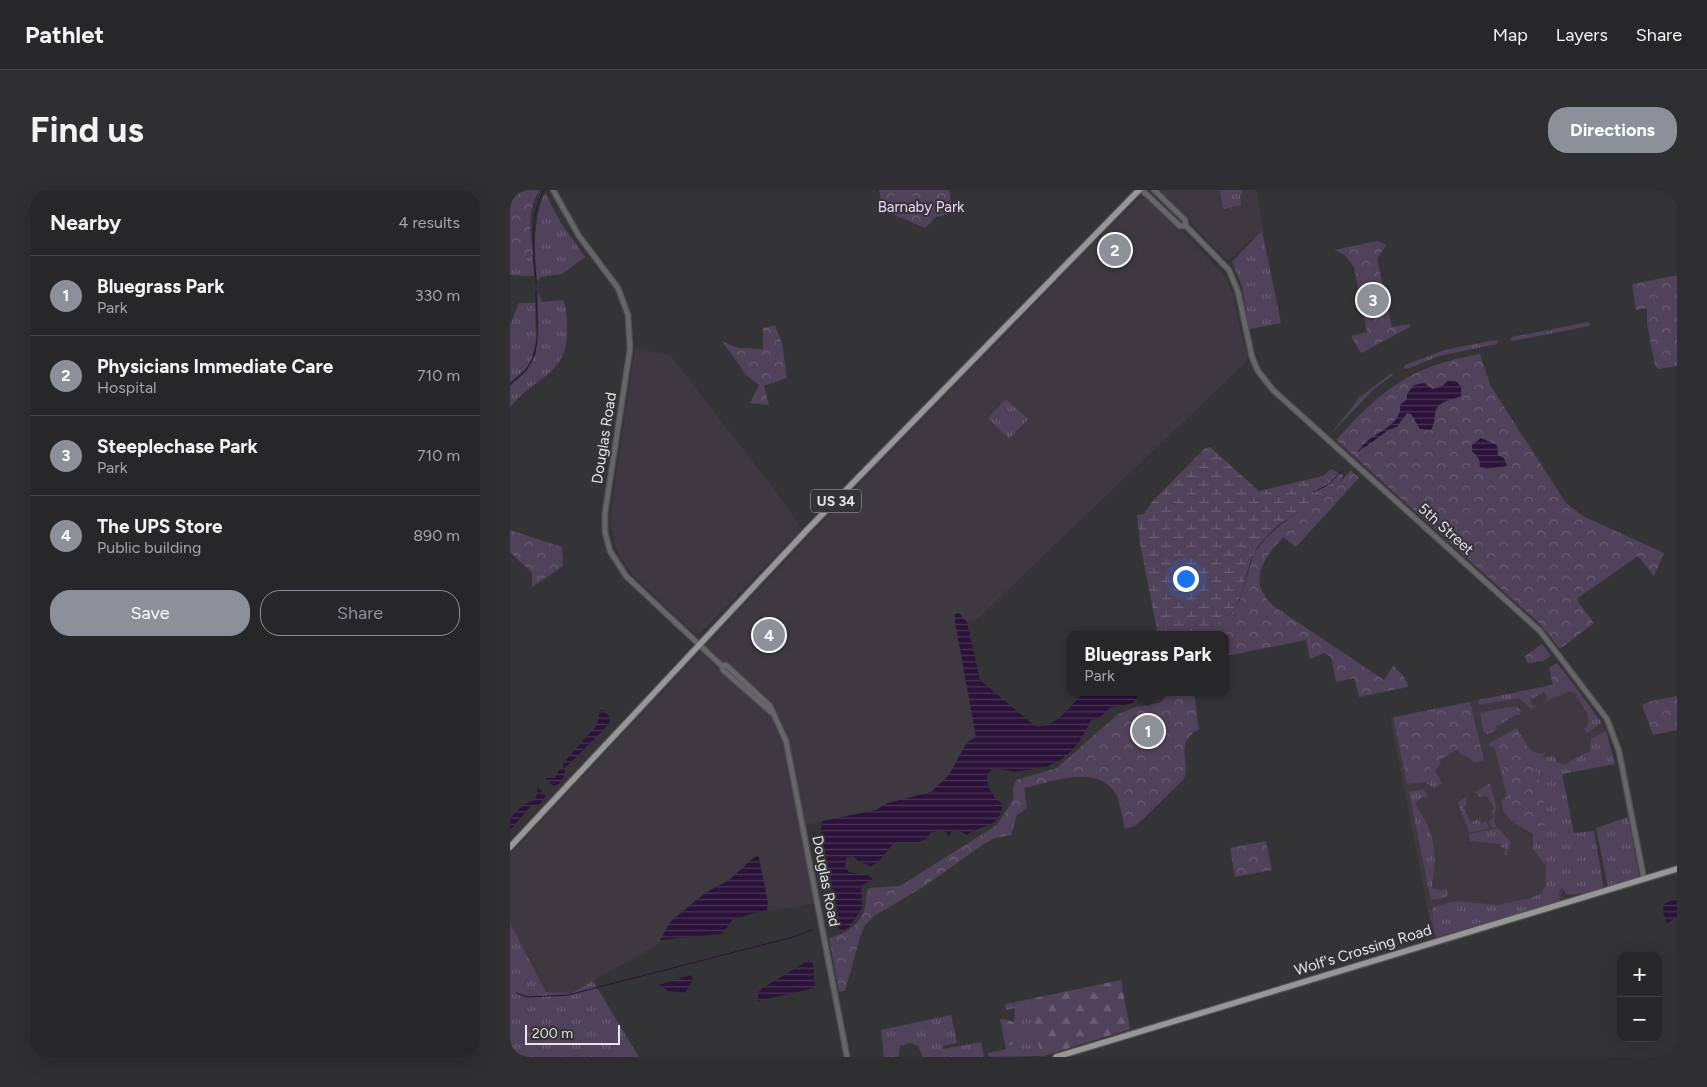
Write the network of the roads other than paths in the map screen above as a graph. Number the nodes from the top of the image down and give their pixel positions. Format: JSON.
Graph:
{"nodes":[{"id":1,"x":553,"y":190,"type":"edge"},
{"id":2,"x":1141,"y":190,"type":"edge"},
{"id":3,"x":1154,"y":190,"type":"edge"},
{"id":4,"x":1186,"y":226,"type":"junction"},
{"id":5,"x":700,"y":645,"type":"junction"},
{"id":6,"x":510,"y":847,"type":"edge"},
{"id":7,"x":1677,"y":869,"type":"edge"},
{"id":8,"x":1644,"y":879,"type":"junction"},
{"id":9,"x":847,"y":1057,"type":"edge"},
{"id":10,"x":1056,"y":1057,"type":"edge"}],
"edges":[{"from":1,"to":5,"type":"street","name":"Douglas Road"},
{"from":2,"to":4,"type":"street","name":"5th Street"},
{"from":2,"to":5,"type":"main road","number":"US 34"},
{"from":3,"to":4,"type":"street","name":"5th Street"},
{"from":4,"to":8,"type":"street","name":"5th Street"},
{"from":5,"to":6,"type":"main road","number":"US 34"},
{"from":5,"to":9,"type":"street","name":"Douglas Road"},
{"from":7,"to":8,"type":"main road","name":"Wolf's Crossing Road"},
{"from":8,"to":10,"type":"main road","name":"Wolf's Crossing Road"}]}
